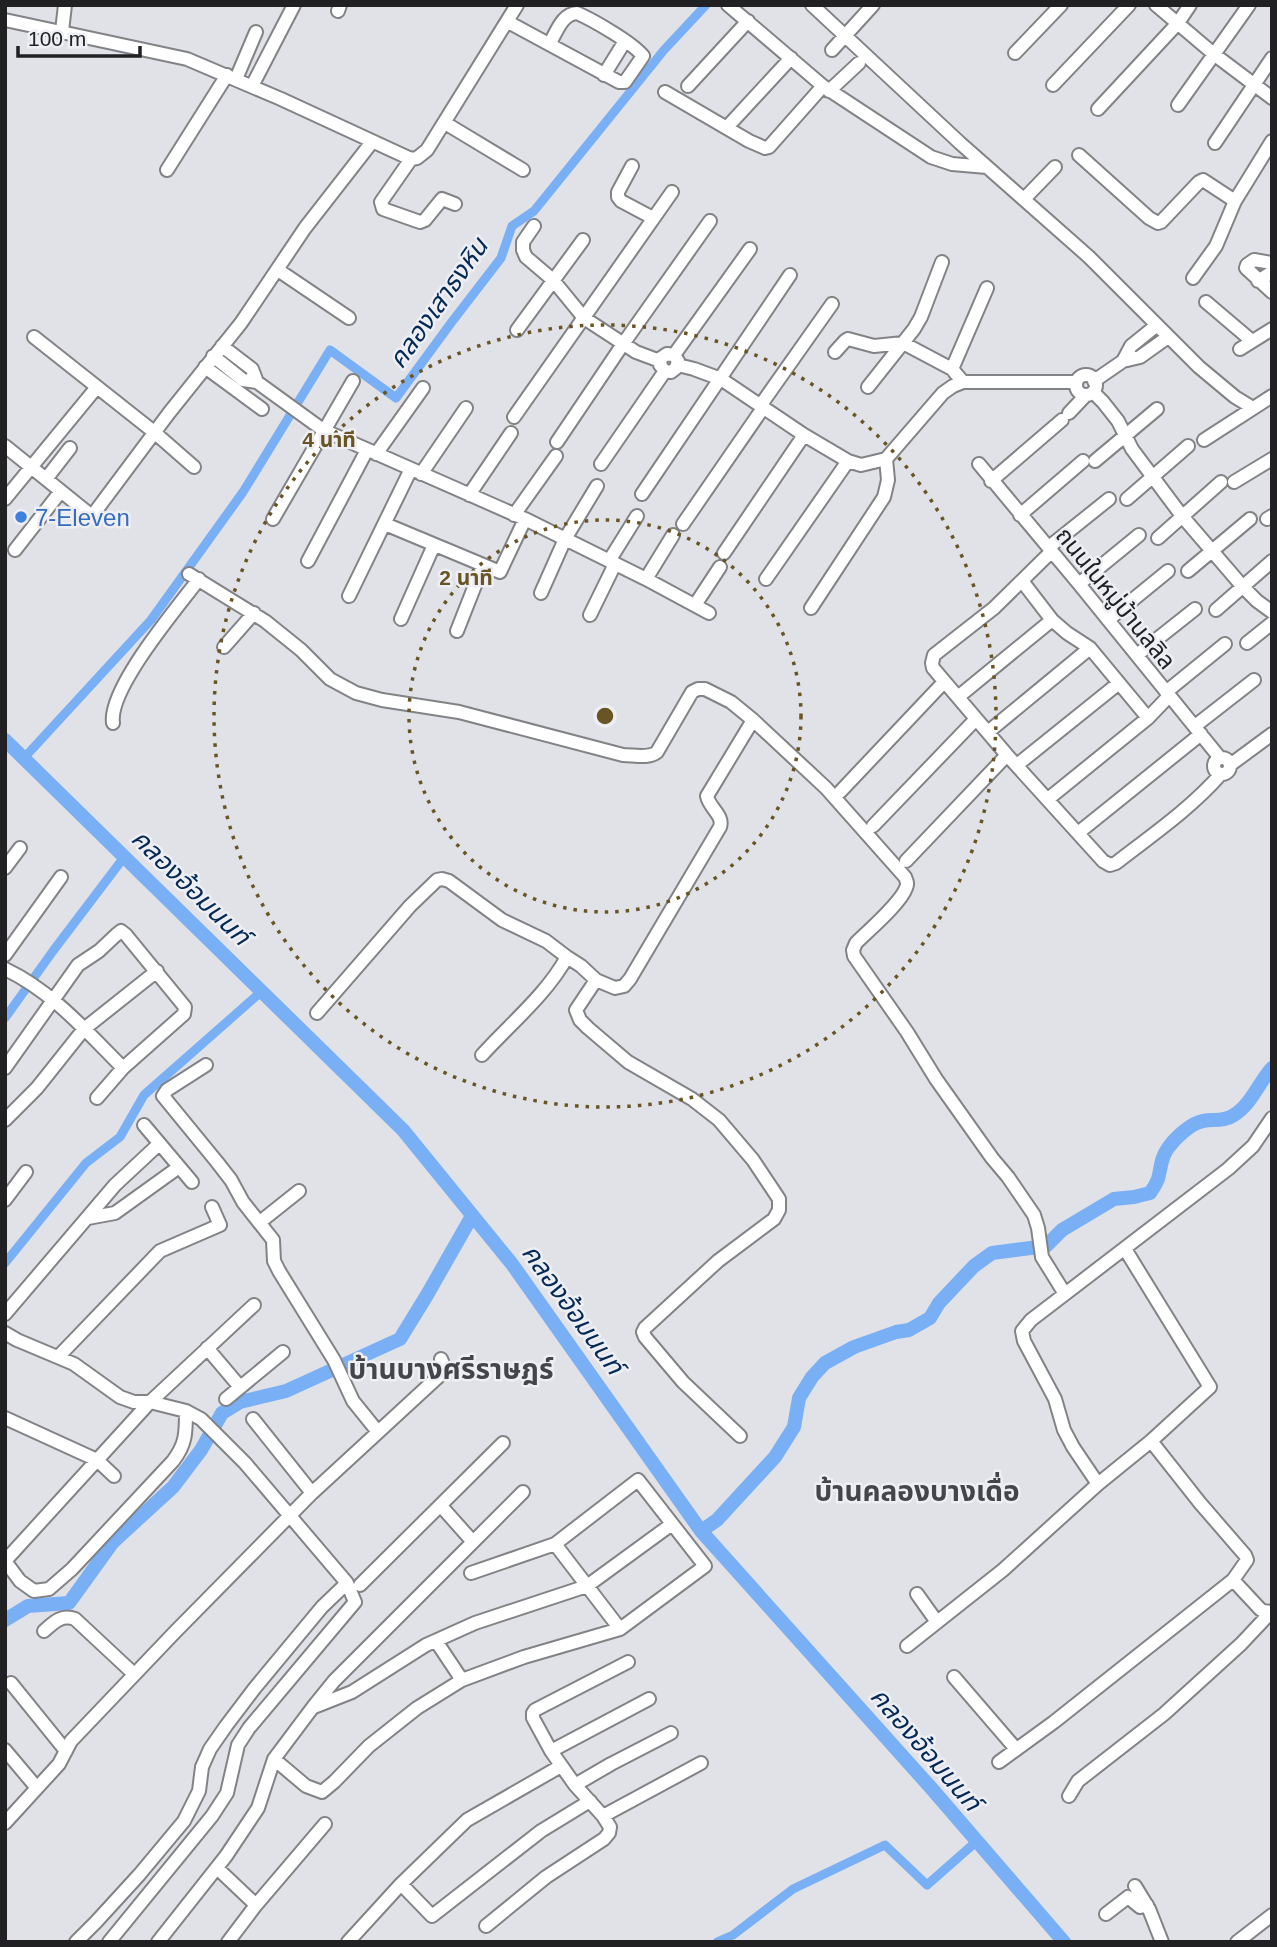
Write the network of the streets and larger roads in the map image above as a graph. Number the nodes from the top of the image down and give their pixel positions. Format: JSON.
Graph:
{"nodes":[{"id":1,"x":65,"y":5,"type":"edge"},
{"id":2,"x":294,"y":5,"type":"edge"},
{"id":3,"x":517,"y":5,"type":"edge"},
{"id":4,"x":728,"y":5,"type":"edge"},
{"id":5,"x":812,"y":5,"type":"edge"},
{"id":6,"x":873,"y":5,"type":"edge"},
{"id":7,"x":1061,"y":5,"type":"edge"},
{"id":8,"x":1129,"y":5,"type":"edge"},
{"id":9,"x":1156,"y":5,"type":"edge"},
{"id":10,"x":1190,"y":5,"type":"edge"},
{"id":11,"x":1249,"y":5,"type":"edge"},
{"id":12,"x":5,"y":20,"type":"edge"},
{"id":13,"x":748,"y":21,"type":"junction"},
{"id":14,"x":508,"y":22,"type":"junction"},
{"id":15,"x":1178,"y":23,"type":"junction"},
{"id":16,"x":62,"y":31,"type":"junction"},
{"id":17,"x":256,"y":32,"type":"dead end"},
{"id":18,"x":845,"y":36,"type":"junction"},
{"id":19,"x":625,"y":41,"type":"junction"},
{"id":20,"x":550,"y":43,"type":"junction"},
{"id":21,"x":832,"y":50,"type":"dead end"},
{"id":22,"x":1015,"y":53,"type":"dead end"},
{"id":23,"x":1215,"y":55,"type":"junction"},
{"id":24,"x":791,"y":58,"type":"junction"},
{"id":25,"x":1272,"y":58,"type":"edge"},
{"id":26,"x":859,"y":62,"type":"dead end"},
{"id":27,"x":604,"y":75,"type":"junction"},
{"id":28,"x":232,"y":77,"type":"junction"},
{"id":29,"x":1053,"y":85,"type":"dead end"},
{"id":30,"x":1253,"y":85,"type":"junction"},
{"id":31,"x":252,"y":86,"type":"junction"},
{"id":32,"x":688,"y":86,"type":"dead end"},
{"id":33,"x":826,"y":89,"type":"junction"},
{"id":34,"x":666,"y":92,"type":"dead end"},
{"id":35,"x":1272,"y":98,"type":"edge"},
{"id":36,"x":1178,"y":105,"type":"dead end"},
{"id":37,"x":1098,"y":109,"type":"dead end"},
{"id":38,"x":445,"y":123,"type":"junction"},
{"id":39,"x":730,"y":124,"type":"dead end"},
{"id":40,"x":1272,"y":141,"type":"edge"},
{"id":41,"x":372,"y":142,"type":"junction"},
{"id":42,"x":1215,"y":143,"type":"dead end"},
{"id":43,"x":1079,"y":155,"type":"dead end"},
{"id":44,"x":411,"y":159,"type":"junction"},
{"id":45,"x":632,"y":166,"type":"dead end"},
{"id":46,"x":987,"y":167,"type":"junction"},
{"id":47,"x":1055,"y":167,"type":"dead end"},
{"id":48,"x":167,"y":170,"type":"dead end"},
{"id":49,"x":523,"y":170,"type":"dead end"},
{"id":50,"x":672,"y":191,"type":"dead end"},
{"id":51,"x":1024,"y":199,"type":"junction"},
{"id":52,"x":1235,"y":201,"type":"junction"},
{"id":53,"x":455,"y":204,"type":"dead end"},
{"id":54,"x":653,"y":218,"type":"junction"},
{"id":55,"x":710,"y":221,"type":"dead end"},
{"id":56,"x":534,"y":226,"type":"dead end"},
{"id":57,"x":583,"y":240,"type":"dead end"},
{"id":58,"x":750,"y":249,"type":"dead end"},
{"id":59,"x":942,"y":262,"type":"dead end"},
{"id":60,"x":1272,"y":263,"type":"edge"},
{"id":61,"x":278,"y":270,"type":"junction"},
{"id":62,"x":1272,"y":272,"type":"edge"},
{"id":63,"x":790,"y":275,"type":"dead end"},
{"id":64,"x":1193,"y":278,"type":"dead end"},
{"id":65,"x":553,"y":280,"type":"junction"},
{"id":66,"x":1258,"y":281,"type":"junction"},
{"id":67,"x":987,"y":288,"type":"dead end"},
{"id":68,"x":1272,"y":292,"type":"edge"},
{"id":69,"x":1206,"y":302,"type":"dead end"},
{"id":70,"x":832,"y":304,"type":"dead end"},
{"id":71,"x":349,"y":318,"type":"dead end"},
{"id":72,"x":584,"y":318,"type":"junction"},
{"id":73,"x":1157,"y":325,"type":"junction"},
{"id":74,"x":1272,"y":329,"type":"edge"},
{"id":75,"x":517,"y":330,"type":"dead end"},
{"id":76,"x":34,"y":337,"type":"dead end"},
{"id":77,"x":1168,"y":337,"type":"junction"},
{"id":78,"x":1252,"y":341,"type":"junction"},
{"id":79,"x":903,"y":343,"type":"junction"},
{"id":80,"x":623,"y":344,"type":"junction"},
{"id":81,"x":1240,"y":349,"type":"dead end"},
{"id":82,"x":218,"y":351,"type":"junction"},
{"id":83,"x":835,"y":352,"type":"dead end"},
{"id":84,"x":676,"y":360,"type":"junction"},
{"id":85,"x":1123,"y":361,"type":"junction"},
{"id":86,"x":662,"y":366,"type":"junction"},
{"id":87,"x":205,"y":367,"type":"junction"},
{"id":88,"x":952,"y":369,"type":"junction"},
{"id":89,"x":721,"y":379,"type":"junction"},
{"id":90,"x":353,"y":382,"type":"dead end"},
{"id":91,"x":963,"y":382,"type":"junction"},
{"id":92,"x":97,"y":387,"type":"junction"},
{"id":93,"x":868,"y":387,"type":"dead end"},
{"id":94,"x":423,"y":388,"type":"dead end"},
{"id":95,"x":1091,"y":389,"type":"junction"},
{"id":96,"x":1272,"y":396,"type":"edge"},
{"id":97,"x":761,"y":407,"type":"junction"},
{"id":98,"x":466,"y":408,"type":"dead end"},
{"id":99,"x":1253,"y":408,"type":"junction"},
{"id":100,"x":262,"y":409,"type":"dead end"},
{"id":101,"x":1157,"y":409,"type":"dead end"},
{"id":102,"x":514,"y":416,"type":"dead end"},
{"id":103,"x":324,"y":429,"type":"junction"},
{"id":104,"x":154,"y":432,"type":"junction"},
{"id":105,"x":511,"y":433,"type":"dead end"},
{"id":106,"x":804,"y":435,"type":"junction"},
{"id":107,"x":1126,"y":436,"type":"junction"},
{"id":108,"x":1204,"y":440,"type":"dead end"},
{"id":109,"x":557,"y":442,"type":"dead end"},
{"id":110,"x":5,"y":446,"type":"edge"},
{"id":111,"x":1188,"y":446,"type":"dead end"},
{"id":112,"x":70,"y":448,"type":"dead end"},
{"id":113,"x":372,"y":452,"type":"junction"},
{"id":114,"x":556,"y":456,"type":"dead end"},
{"id":115,"x":1272,"y":458,"type":"edge"},
{"id":116,"x":886,"y":460,"type":"junction"},
{"id":117,"x":848,"y":461,"type":"junction"},
{"id":118,"x":601,"y":464,"type":"dead end"},
{"id":119,"x":979,"y":464,"type":"dead end"},
{"id":120,"x":31,"y":466,"type":"junction"},
{"id":121,"x":194,"y":467,"type":"dead end"},
{"id":122,"x":416,"y":471,"type":"junction"},
{"id":123,"x":1153,"y":477,"type":"junction"},
{"id":124,"x":46,"y":479,"type":"junction"},
{"id":125,"x":991,"y":481,"type":"junction"},
{"id":126,"x":597,"y":486,"type":"dead end"},
{"id":127,"x":61,"y":491,"type":"junction"},
{"id":128,"x":642,"y":494,"type":"dead end"},
{"id":129,"x":469,"y":495,"type":"junction"},
{"id":130,"x":5,"y":499,"type":"edge"},
{"id":131,"x":1109,"y":499,"type":"dead end"},
{"id":132,"x":1127,"y":499,"type":"dead end"},
{"id":133,"x":1020,"y":514,"type":"junction"},
{"id":134,"x":637,"y":516,"type":"dead end"},
{"id":135,"x":1182,"y":516,"type":"junction"},
{"id":136,"x":519,"y":517,"type":"junction"},
{"id":137,"x":273,"y":519,"type":"dead end"},
{"id":138,"x":1250,"y":519,"type":"dead end"},
{"id":139,"x":385,"y":524,"type":"junction"},
{"id":140,"x":683,"y":524,"type":"dead end"},
{"id":141,"x":673,"y":535,"type":"dead end"},
{"id":142,"x":1139,"y":535,"type":"dead end"},
{"id":143,"x":1158,"y":538,"type":"dead end"},
{"id":144,"x":565,"y":539,"type":"junction"},
{"id":145,"x":434,"y":545,"type":"junction"},
{"id":146,"x":1050,"y":549,"type":"junction"},
{"id":147,"x":15,"y":550,"type":"dead end"},
{"id":148,"x":1212,"y":550,"type":"junction"},
{"id":149,"x":724,"y":553,"type":"dead end"},
{"id":150,"x":308,"y":561,"type":"dead end"},
{"id":151,"x":1272,"y":561,"type":"edge"},
{"id":152,"x":612,"y":562,"type":"junction"},
{"id":153,"x":483,"y":565,"type":"junction"},
{"id":154,"x":720,"y":567,"type":"dead end"},
{"id":155,"x":1168,"y":571,"type":"dead end"},
{"id":156,"x":1188,"y":571,"type":"dead end"},
{"id":157,"x":646,"y":579,"type":"junction"},
{"id":158,"x":766,"y":579,"type":"dead end"},
{"id":159,"x":1022,"y":581,"type":"junction"},
{"id":160,"x":1079,"y":584,"type":"junction"},
{"id":161,"x":1243,"y":587,"type":"junction"},
{"id":162,"x":541,"y":593,"type":"dead end"},
{"id":163,"x":349,"y":596,"type":"dead end"},
{"id":164,"x":695,"y":605,"type":"junction"},
{"id":165,"x":811,"y":608,"type":"dead end"},
{"id":166,"x":1195,"y":609,"type":"dead end"},
{"id":167,"x":1216,"y":610,"type":"dead end"},
{"id":168,"x":1272,"y":612,"type":"edge"},
{"id":169,"x":254,"y":613,"type":"junction"},
{"id":170,"x":709,"y":613,"type":"dead end"},
{"id":171,"x":590,"y":615,"type":"dead end"},
{"id":172,"x":401,"y":619,"type":"dead end"},
{"id":173,"x":1052,"y":620,"type":"junction"},
{"id":174,"x":1108,"y":620,"type":"junction"},
{"id":175,"x":1272,"y":622,"type":"edge"},
{"id":176,"x":457,"y":631,"type":"dead end"},
{"id":177,"x":1247,"y":643,"type":"dead end"},
{"id":178,"x":1225,"y":644,"type":"dead end"},
{"id":179,"x":224,"y":647,"type":"dead end"},
{"id":180,"x":1090,"y":648,"type":"junction"},
{"id":181,"x":1137,"y":655,"type":"junction"},
{"id":182,"x":1254,"y":680,"type":"dead end"},
{"id":183,"x":944,"y":682,"type":"junction"},
{"id":184,"x":1119,"y":683,"type":"junction"},
{"id":185,"x":1168,"y":694,"type":"junction"},
{"id":186,"x":958,"y":697,"type":"junction"},
{"id":187,"x":1148,"y":718,"type":"junction"},
{"id":188,"x":975,"y":719,"type":"junction"},
{"id":189,"x":753,"y":720,"type":"junction"},
{"id":190,"x":113,"y":723,"type":"dead end"},
{"id":191,"x":1198,"y":730,"type":"junction"},
{"id":192,"x":988,"y":732,"type":"junction"},
{"id":193,"x":1272,"y":734,"type":"edge"},
{"id":194,"x":1007,"y":755,"type":"junction"},
{"id":195,"x":1225,"y":761,"type":"junction"},
{"id":196,"x":1017,"y":765,"type":"junction"},
{"id":197,"x":840,"y":792,"type":"dead end"},
{"id":198,"x":1048,"y":799,"type":"junction"},
{"id":199,"x":873,"y":825,"type":"dead end"},
{"id":200,"x":1078,"y":833,"type":"junction"},
{"id":201,"x":20,"y":848,"type":"dead end"},
{"id":202,"x":906,"y":861,"type":"dead end"},
{"id":203,"x":5,"y":868,"type":"edge"},
{"id":204,"x":61,"y":877,"type":"dead end"},
{"id":205,"x":5,"y":955,"type":"edge"},
{"id":206,"x":567,"y":957,"type":"junction"},
{"id":207,"x":5,"y":969,"type":"edge"},
{"id":208,"x":157,"y":971,"type":"junction"},
{"id":209,"x":596,"y":980,"type":"junction"},
{"id":210,"x":53,"y":999,"type":"junction"},
{"id":211,"x":317,"y":1013,"type":"dead end"},
{"id":212,"x":84,"y":1029,"type":"junction"},
{"id":213,"x":482,"y":1055,"type":"dead end"},
{"id":214,"x":206,"y":1066,"type":"dead end"},
{"id":215,"x":5,"y":1068,"type":"edge"},
{"id":216,"x":123,"y":1068,"type":"junction"},
{"id":217,"x":97,"y":1098,"type":"dead end"},
{"id":218,"x":1272,"y":1118,"type":"edge"},
{"id":219,"x":5,"y":1120,"type":"edge"},
{"id":220,"x":144,"y":1125,"type":"dead end"},
{"id":221,"x":159,"y":1144,"type":"junction"},
{"id":222,"x":179,"y":1167,"type":"junction"},
{"id":223,"x":26,"y":1172,"type":"dead end"},
{"id":224,"x":192,"y":1182,"type":"dead end"},
{"id":225,"x":299,"y":1191,"type":"dead end"},
{"id":226,"x":5,"y":1200,"type":"edge"},
{"id":227,"x":212,"y":1207,"type":"dead end"},
{"id":228,"x":88,"y":1218,"type":"junction"},
{"id":229,"x":260,"y":1222,"type":"junction"},
{"id":230,"x":1125,"y":1250,"type":"junction"},
{"id":231,"x":1065,"y":1294,"type":"junction"},
{"id":232,"x":254,"y":1305,"type":"dead end"},
{"id":233,"x":5,"y":1314,"type":"edge"},
{"id":234,"x":5,"y":1333,"type":"edge"},
{"id":235,"x":207,"y":1348,"type":"junction"},
{"id":236,"x":283,"y":1352,"type":"dead end"},
{"id":237,"x":58,"y":1357,"type":"junction"},
{"id":238,"x":441,"y":1359,"type":"dead end"},
{"id":239,"x":240,"y":1387,"type":"junction"},
{"id":240,"x":226,"y":1399,"type":"dead end"},
{"id":241,"x":150,"y":1402,"type":"junction"},
{"id":242,"x":186,"y":1411,"type":"junction"},
{"id":243,"x":5,"y":1419,"type":"edge"},
{"id":244,"x":253,"y":1419,"type":"dead end"},
{"id":245,"x":378,"y":1432,"type":"junction"},
{"id":246,"x":740,"y":1436,"type":"dead end"},
{"id":247,"x":1151,"y":1441,"type":"junction"},
{"id":248,"x":503,"y":1443,"type":"dead end"},
{"id":249,"x":97,"y":1460,"type":"junction"},
{"id":250,"x":114,"y":1476,"type":"dead end"},
{"id":251,"x":1098,"y":1484,"type":"junction"},
{"id":252,"x":523,"y":1492,"type":"dead end"},
{"id":253,"x":312,"y":1493,"type":"junction"},
{"id":254,"x":441,"y":1506,"type":"junction"},
{"id":255,"x":291,"y":1515,"type":"junction"},
{"id":256,"x":672,"y":1524,"type":"junction"},
{"id":257,"x":473,"y":1542,"type":"junction"},
{"id":258,"x":555,"y":1544,"type":"junction"},
{"id":259,"x":5,"y":1561,"type":"edge"},
{"id":260,"x":471,"y":1573,"type":"dead end"},
{"id":261,"x":1233,"y":1580,"type":"junction"},
{"id":262,"x":354,"y":1584,"type":"junction"},
{"id":263,"x":587,"y":1586,"type":"junction"},
{"id":264,"x":916,"y":1594,"type":"dead end"},
{"id":265,"x":1271,"y":1612,"type":"edge"},
{"id":266,"x":937,"y":1622,"type":"junction"},
{"id":267,"x":620,"y":1629,"type":"junction"},
{"id":268,"x":44,"y":1631,"type":"dead end"},
{"id":269,"x":436,"y":1641,"type":"junction"},
{"id":270,"x":907,"y":1646,"type":"dead end"},
{"id":271,"x":628,"y":1662,"type":"dead end"},
{"id":272,"x":134,"y":1674,"type":"junction"},
{"id":273,"x":954,"y":1677,"type":"dead end"},
{"id":274,"x":462,"y":1680,"type":"junction"},
{"id":275,"x":11,"y":1683,"type":"dead end"},
{"id":276,"x":649,"y":1699,"type":"dead end"},
{"id":277,"x":313,"y":1707,"type":"junction"},
{"id":278,"x":671,"y":1733,"type":"dead end"},
{"id":279,"x":1016,"y":1749,"type":"junction"},
{"id":280,"x":5,"y":1750,"type":"edge"},
{"id":281,"x":66,"y":1751,"type":"junction"},
{"id":282,"x":551,"y":1751,"type":"junction"},
{"id":283,"x":274,"y":1759,"type":"junction"},
{"id":284,"x":999,"y":1762,"type":"dead end"},
{"id":285,"x":701,"y":1763,"type":"dead end"},
{"id":286,"x":561,"y":1766,"type":"junction"},
{"id":287,"x":575,"y":1785,"type":"junction"},
{"id":288,"x":37,"y":1788,"type":"junction"},
{"id":289,"x":1069,"y":1796,"type":"dead end"},
{"id":290,"x":590,"y":1801,"type":"junction"},
{"id":291,"x":603,"y":1816,"type":"junction"},
{"id":292,"x":5,"y":1823,"type":"edge"},
{"id":293,"x":325,"y":1824,"type":"dead end"},
{"id":294,"x":217,"y":1868,"type":"junction"},
{"id":295,"x":401,"y":1884,"type":"junction"},
{"id":296,"x":1135,"y":1886,"type":"dead end"},
{"id":297,"x":256,"y":1905,"type":"junction"},
{"id":298,"x":1147,"y":1905,"type":"junction"},
{"id":299,"x":1106,"y":1914,"type":"dead end"},
{"id":300,"x":1272,"y":1915,"type":"edge"},
{"id":301,"x":486,"y":1926,"type":"dead end"},
{"id":302,"x":76,"y":1942,"type":"edge"},
{"id":303,"x":109,"y":1942,"type":"edge"},
{"id":304,"x":158,"y":1942,"type":"edge"},
{"id":305,"x":228,"y":1942,"type":"edge"},
{"id":306,"x":348,"y":1942,"type":"edge"},
{"id":307,"x":1162,"y":1942,"type":"edge"},
{"id":308,"x":1237,"y":1942,"type":"edge"}],
"edges":[{"from":1,"to":16,"type":"street"},
{"from":2,"to":31,"type":"street"},
{"from":3,"to":14,"type":"street"},
{"from":4,"to":13,"type":"street"},
{"from":5,"to":18,"type":"street"},
{"from":6,"to":18,"type":"street"},
{"from":7,"to":22,"type":"street"},
{"from":8,"to":29,"type":"street"},
{"from":9,"to":15,"type":"street"},
{"from":10,"to":15,"type":"street"},
{"from":11,"to":23,"type":"street"},
{"from":12,"to":16,"type":"street"},
{"from":13,"to":24,"type":"street"},
{"from":13,"to":32,"type":"street"},
{"from":14,"to":20,"type":"street"},
{"from":14,"to":38,"type":"street"},
{"from":15,"to":23,"type":"street"},
{"from":15,"to":37,"type":"street"},
{"from":16,"to":28,"type":"street"},
{"from":17,"to":28,"type":"street"},
{"from":18,"to":21,"type":"street"},
{"from":18,"to":46,"type":"street"},
{"from":19,"to":20,"type":"street"},
{"from":19,"to":27,"type":"street"},
{"from":19,"to":27,"type":"street"},
{"from":20,"to":27,"type":"street"},
{"from":23,"to":30,"type":"street"},
{"from":23,"to":36,"type":"street"},
{"from":24,"to":33,"type":"street"},
{"from":24,"to":39,"type":"street"},
{"from":25,"to":30,"type":"street"},
{"from":26,"to":33,"type":"street"},
{"from":28,"to":31,"type":"street"},
{"from":28,"to":48,"type":"street"},
{"from":30,"to":35,"type":"street"},
{"from":30,"to":42,"type":"street"},
{"from":31,"to":41,"type":"street"},
{"from":33,"to":34,"type":"street"},
{"from":33,"to":46,"type":"street"},
{"from":38,"to":44,"type":"street"},
{"from":38,"to":49,"type":"street"},
{"from":40,"to":52,"type":"street"},
{"from":41,"to":44,"type":"street"},
{"from":41,"to":61,"type":"street"},
{"from":43,"to":52,"type":"street"},
{"from":44,"to":53,"type":"street"},
{"from":45,"to":54,"type":"street"},
{"from":46,"to":51,"type":"street"},
{"from":47,"to":51,"type":"street"},
{"from":50,"to":54,"type":"street"},
{"from":51,"to":73,"type":"street"},
{"from":52,"to":64,"type":"street"},
{"from":54,"to":72,"type":"street"},
{"from":55,"to":80,"type":"street"},
{"from":56,"to":65,"type":"street"},
{"from":57,"to":65,"type":"street"},
{"from":58,"to":84,"type":"street"},
{"from":59,"to":79,"type":"street"},
{"from":60,"to":66,"type":"street"},
{"from":61,"to":71,"type":"street"},
{"from":61,"to":82,"type":"street"},
{"from":62,"to":66,"type":"street"},
{"from":63,"to":89,"type":"street"},
{"from":65,"to":72,"type":"street"},
{"from":65,"to":75,"type":"street"},
{"from":66,"to":68,"type":"street"},
{"from":67,"to":88,"type":"street"},
{"from":69,"to":78,"type":"street"},
{"from":70,"to":97,"type":"street"},
{"from":72,"to":80,"type":"street"},
{"from":72,"to":102,"type":"street"},
{"from":73,"to":77,"type":"street"},
{"from":73,"to":85,"type":"street"},
{"from":74,"to":78,"type":"street"},
{"from":76,"to":92,"type":"street"},
{"from":77,"to":85,"type":"street"},
{"from":77,"to":99,"type":"street"},
{"from":78,"to":81,"type":"street"},
{"from":79,"to":83,"type":"street"},
{"from":79,"to":88,"type":"street"},
{"from":79,"to":93,"type":"street"},
{"from":80,"to":86,"type":"street"},
{"from":80,"to":109,"type":"street"},
{"from":82,"to":87,"type":"street"},
{"from":82,"to":103,"type":"street"},
{"from":84,"to":86,"type":"street"},
{"from":84,"to":89,"type":"street"},
{"from":85,"to":95,"type":"street"},
{"from":86,"to":118,"type":"street"},
{"from":87,"to":100,"type":"street"},
{"from":87,"to":104,"type":"street"},
{"from":88,"to":91,"type":"street"},
{"from":89,"to":97,"type":"street"},
{"from":89,"to":128,"type":"street"},
{"from":90,"to":103,"type":"street"},
{"from":91,"to":95,"type":"street"},
{"from":91,"to":116,"type":"street"},
{"from":92,"to":104,"type":"street"},
{"from":92,"to":120,"type":"street"},
{"from":94,"to":113,"type":"street"},
{"from":95,"to":107,"type":"street"},
{"from":95,"to":125,"type":"street"},
{"from":96,"to":99,"type":"street"},
{"from":97,"to":106,"type":"street"},
{"from":97,"to":140,"type":"street"},
{"from":98,"to":122,"type":"street"},
{"from":99,"to":108,"type":"street"},
{"from":101,"to":107,"type":"street"},
{"from":103,"to":113,"type":"street"},
{"from":103,"to":137,"type":"street"},
{"from":104,"to":121,"type":"street"},
{"from":104,"to":127,"type":"street"},
{"from":105,"to":129,"type":"street"},
{"from":106,"to":117,"type":"street"},
{"from":106,"to":149,"type":"street"},
{"from":107,"to":123,"type":"street"},
{"from":107,"to":133,"type":"street"},
{"from":110,"to":120,"type":"street"},
{"from":111,"to":123,"type":"street"},
{"from":112,"to":124,"type":"street"},
{"from":113,"to":122,"type":"street"},
{"from":113,"to":150,"type":"street"},
{"from":114,"to":136,"type":"street"},
{"from":115,"to":135,"type":"street"},
{"from":116,"to":117,"type":"street"},
{"from":116,"to":165,"type":"street"},
{"from":117,"to":158,"type":"street"},
{"from":119,"to":125,"type":"street","name":"ถนนในหมู่บ้านลลิล"},
{"from":120,"to":124,"type":"street"},
{"from":120,"to":130,"type":"street"},
{"from":122,"to":129,"type":"street"},
{"from":122,"to":139,"type":"street"},
{"from":123,"to":132,"type":"street"},
{"from":123,"to":135,"type":"street"},
{"from":124,"to":127,"type":"street"},
{"from":125,"to":133,"type":"street","name":"ถนนในหมู่บ้านลลิล"},
{"from":126,"to":144,"type":"street"},
{"from":127,"to":147,"type":"street"},
{"from":129,"to":136,"type":"street"},
{"from":131,"to":146,"type":"street"},
{"from":133,"to":146,"type":"street","name":"ถนนในหมู่บ้านลลิล"},
{"from":134,"to":152,"type":"street"},
{"from":135,"to":143,"type":"street"},
{"from":135,"to":148,"type":"street"},
{"from":136,"to":144,"type":"street"},
{"from":136,"to":153,"type":"street"},
{"from":138,"to":148,"type":"street"},
{"from":139,"to":145,"type":"street"},
{"from":139,"to":163,"type":"street"},
{"from":141,"to":157,"type":"street"},
{"from":142,"to":160,"type":"street"},
{"from":144,"to":152,"type":"street"},
{"from":144,"to":162,"type":"street"},
{"from":145,"to":153,"type":"street"},
{"from":145,"to":172,"type":"street"},
{"from":146,"to":159,"type":"street"},
{"from":146,"to":160,"type":"street","name":"ถนนในหมู่บ้านลลิล"},
{"from":148,"to":156,"type":"street"},
{"from":148,"to":161,"type":"street"},
{"from":151,"to":161,"type":"street"},
{"from":152,"to":157,"type":"street"},
{"from":152,"to":171,"type":"street"},
{"from":153,"to":176,"type":"street"},
{"from":154,"to":164,"type":"street"},
{"from":155,"to":174,"type":"street"},
{"from":157,"to":164,"type":"street"},
{"from":159,"to":173,"type":"street"},
{"from":159,"to":183,"type":"street"},
{"from":160,"to":174,"type":"street","name":"ถนนในหมู่บ้านลลิล"},
{"from":161,"to":167,"type":"street"},
{"from":161,"to":168,"type":"street"},
{"from":164,"to":170,"type":"street"},
{"from":166,"to":181,"type":"street"},
{"from":169,"to":179,"type":"street"},
{"from":169,"to":189,"type":"street"},
{"from":169,"to":190,"type":"street"},
{"from":173,"to":180,"type":"street"},
{"from":173,"to":186,"type":"street"},
{"from":174,"to":181,"type":"street","name":"ถนนในหมู่บ้านลลิล"},
{"from":175,"to":177,"type":"street"},
{"from":178,"to":185,"type":"street"},
{"from":180,"to":184,"type":"street"},
{"from":180,"to":192,"type":"street"},
{"from":181,"to":185,"type":"street","name":"ถนนในหมู่บ้านลลิล"},
{"from":182,"to":191,"type":"street"},
{"from":183,"to":186,"type":"street"},
{"from":183,"to":197,"type":"street"},
{"from":184,"to":187,"type":"street"},
{"from":184,"to":196,"type":"street"},
{"from":185,"to":187,"type":"street"},
{"from":185,"to":191,"type":"street","name":"ถนนในหมู่บ้านลลิล"},
{"from":186,"to":188,"type":"street"},
{"from":187,"to":198,"type":"street"},
{"from":188,"to":192,"type":"street"},
{"from":188,"to":199,"type":"street"},
{"from":189,"to":209,"type":"street"},
{"from":189,"to":231,"type":"street"},
{"from":191,"to":195,"type":"street","name":"ถนนในหมู่บ้านลลิล"},
{"from":191,"to":200,"type":"street"},
{"from":192,"to":194,"type":"street"},
{"from":193,"to":195,"type":"street"},
{"from":194,"to":196,"type":"street"},
{"from":194,"to":202,"type":"street"},
{"from":195,"to":200,"type":"street"},
{"from":196,"to":198,"type":"street"},
{"from":198,"to":200,"type":"street"},
{"from":201,"to":203,"type":"street"},
{"from":204,"to":205,"type":"street"},
{"from":206,"to":209,"type":"street"},
{"from":206,"to":211,"type":"street"},
{"from":206,"to":213,"type":"street"},
{"from":207,"to":210,"type":"street"},
{"from":208,"to":210,"type":"street"},
{"from":208,"to":212,"type":"street"},
{"from":208,"to":216,"type":"street"},
{"from":209,"to":246,"type":"street"},
{"from":210,"to":212,"type":"street"},
{"from":210,"to":215,"type":"street"},
{"from":212,"to":216,"type":"street"},
{"from":212,"to":219,"type":"street"},
{"from":214,"to":229,"type":"street"},
{"from":216,"to":217,"type":"street"},
{"from":218,"to":230,"type":"street"},
{"from":220,"to":221,"type":"street"},
{"from":221,"to":222,"type":"street"},
{"from":221,"to":228,"type":"street"},
{"from":222,"to":224,"type":"street"},
{"from":222,"to":228,"type":"street"},
{"from":223,"to":226,"type":"street"},
{"from":225,"to":229,"type":"street"},
{"from":227,"to":237,"type":"street"},
{"from":228,"to":233,"type":"street"},
{"from":229,"to":245,"type":"street"},
{"from":230,"to":231,"type":"street"},
{"from":230,"to":247,"type":"street"},
{"from":231,"to":251,"type":"street"},
{"from":232,"to":235,"type":"street"},
{"from":234,"to":237,"type":"street"},
{"from":235,"to":239,"type":"street"},
{"from":235,"to":241,"type":"street"},
{"from":236,"to":239,"type":"street"},
{"from":237,"to":241,"type":"street"},
{"from":238,"to":245,"type":"street"},
{"from":239,"to":240,"type":"street"},
{"from":241,"to":242,"type":"street"},
{"from":241,"to":249,"type":"street"},
{"from":242,"to":255,"type":"street"},
{"from":242,"to":259,"type":"street"},
{"from":243,"to":249,"type":"street"},
{"from":244,"to":253,"type":"street"},
{"from":245,"to":253,"type":"street"},
{"from":247,"to":251,"type":"street"},
{"from":247,"to":261,"type":"street"},
{"from":248,"to":254,"type":"street"},
{"from":249,"to":250,"type":"street"},
{"from":249,"to":259,"type":"street"},
{"from":251,"to":266,"type":"street"},
{"from":252,"to":257,"type":"street"},
{"from":253,"to":255,"type":"street"},
{"from":254,"to":257,"type":"street"},
{"from":254,"to":262,"type":"street"},
{"from":255,"to":262,"type":"street"},
{"from":255,"to":272,"type":"street"},
{"from":256,"to":258,"type":"street"},
{"from":256,"to":263,"type":"street"},
{"from":256,"to":267,"type":"street"},
{"from":257,"to":277,"type":"street"},
{"from":258,"to":260,"type":"street"},
{"from":258,"to":263,"type":"street"},
{"from":261,"to":265,"type":"street"},
{"from":261,"to":279,"type":"street"},
{"from":262,"to":302,"type":"street"},
{"from":262,"to":303,"type":"street"},
{"from":263,"to":267,"type":"street"},
{"from":263,"to":269,"type":"street"},
{"from":264,"to":266,"type":"street"},
{"from":265,"to":289,"type":"street"},
{"from":266,"to":270,"type":"street"},
{"from":267,"to":274,"type":"street"},
{"from":268,"to":272,"type":"street"},
{"from":269,"to":274,"type":"street"},
{"from":269,"to":277,"type":"street"},
{"from":271,"to":282,"type":"street"},
{"from":272,"to":281,"type":"street"},
{"from":273,"to":279,"type":"street"},
{"from":274,"to":283,"type":"street"},
{"from":275,"to":281,"type":"street"},
{"from":276,"to":282,"type":"street"},
{"from":277,"to":283,"type":"street"},
{"from":278,"to":287,"type":"street"},
{"from":279,"to":284,"type":"street"},
{"from":280,"to":288,"type":"street"},
{"from":281,"to":288,"type":"street"},
{"from":282,"to":286,"type":"street"},
{"from":283,"to":294,"type":"street"},
{"from":285,"to":291,"type":"street"},
{"from":286,"to":287,"type":"street"},
{"from":286,"to":295,"type":"street"},
{"from":287,"to":290,"type":"street"},
{"from":288,"to":292,"type":"street"},
{"from":290,"to":291,"type":"street"},
{"from":290,"to":295,"type":"street"},
{"from":291,"to":301,"type":"street"},
{"from":293,"to":297,"type":"street"},
{"from":294,"to":297,"type":"street"},
{"from":294,"to":304,"type":"street"},
{"from":295,"to":306,"type":"street"},
{"from":296,"to":298,"type":"street"},
{"from":297,"to":305,"type":"street"},
{"from":298,"to":299,"type":"street"},
{"from":298,"to":307,"type":"street"},
{"from":300,"to":308,"type":"street"}]}
